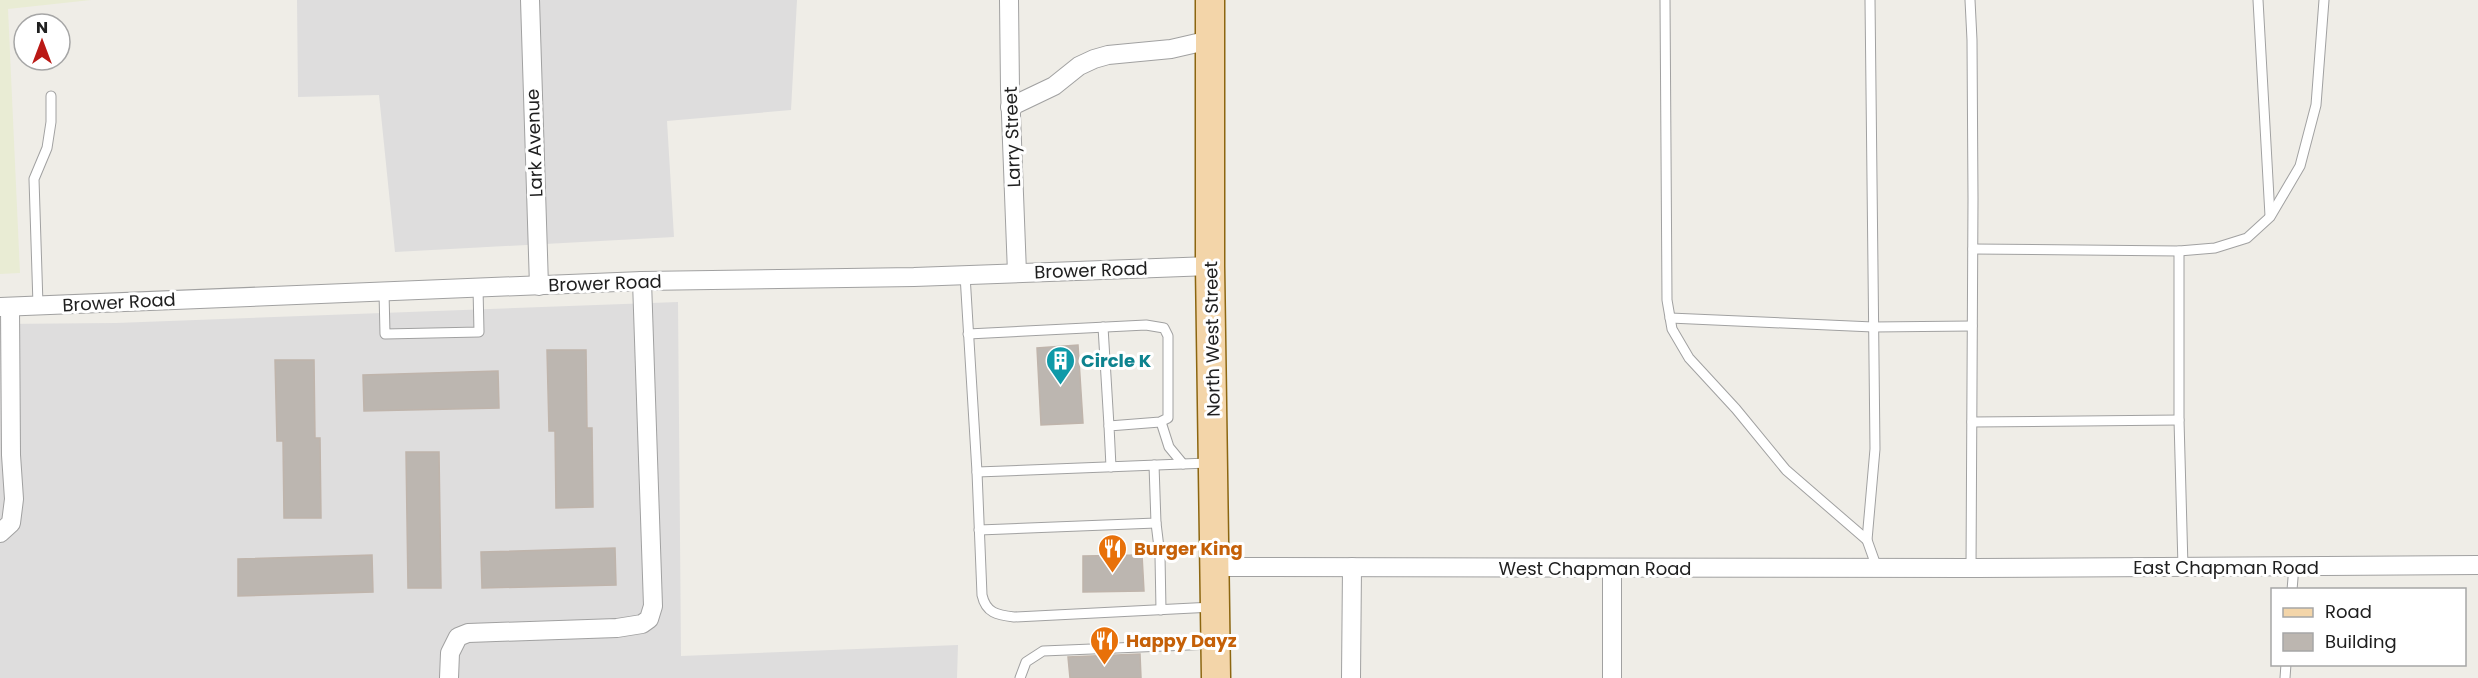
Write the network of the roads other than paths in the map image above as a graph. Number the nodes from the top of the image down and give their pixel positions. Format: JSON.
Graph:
{"nodes":[{"id":1,"x":530,"y":0,"type":"edge"},
{"id":2,"x":1009,"y":0,"type":"edge"},
{"id":3,"x":1210,"y":0,"type":"edge"},
{"id":4,"x":1665,"y":0,"type":"edge"},
{"id":5,"x":1870,"y":0,"type":"edge"},
{"id":6,"x":1970,"y":0,"type":"edge"},
{"id":7,"x":2258,"y":0,"type":"edge"},
{"id":8,"x":2324,"y":0,"type":"edge"},
{"id":9,"x":1210,"y":40,"type":"junction"},
{"id":10,"x":51,"y":96,"type":"dead end"},
{"id":11,"x":1010,"y":107,"type":"junction"},
{"id":12,"x":2270,"y":217,"type":"junction"},
{"id":13,"x":1972,"y":249,"type":"junction"},
{"id":14,"x":2179,"y":251,"type":"junction"},
{"id":15,"x":1210,"y":266,"type":"junction"},
{"id":16,"x":1017,"y":273,"type":"junction"},
{"id":17,"x":965,"y":275,"type":"junction"},
{"id":18,"x":642,"y":281,"type":"junction"},
{"id":19,"x":539,"y":286,"type":"junction"},
{"id":20,"x":478,"y":288,"type":"junction"},
{"id":21,"x":384,"y":292,"type":"junction"},
{"id":22,"x":38,"y":305,"type":"junction"},
{"id":23,"x":5,"y":307,"type":"edge"},
{"id":24,"x":1670,"y":318,"type":"junction"},
{"id":25,"x":1972,"y":326,"type":"junction"},
{"id":26,"x":1103,"y":327,"type":"junction"},
{"id":27,"x":1873,"y":327,"type":"junction"},
{"id":28,"x":968,"y":334,"type":"junction"},
{"id":29,"x":2179,"y":420,"type":"junction"},
{"id":30,"x":1161,"y":422,"type":"junction"},
{"id":31,"x":1972,"y":422,"type":"junction"},
{"id":32,"x":1109,"y":426,"type":"junction"},
{"id":33,"x":1214,"y":463,"type":"junction"},
{"id":34,"x":1183,"y":464,"type":"junction"},
{"id":35,"x":1154,"y":465,"type":"junction"},
{"id":36,"x":1111,"y":467,"type":"junction"},
{"id":37,"x":977,"y":472,"type":"junction"},
{"id":38,"x":1156,"y":524,"type":"junction"},
{"id":39,"x":5,"y":528,"type":"edge"},
{"id":40,"x":979,"y":530,"type":"junction"},
{"id":41,"x":1867,"y":540,"type":"junction"},
{"id":42,"x":2478,"y":565,"type":"edge"},
{"id":43,"x":2294,"y":566,"type":"junction"},
{"id":44,"x":1215,"y":567,"type":"junction"},
{"id":45,"x":1352,"y":567,"type":"junction"},
{"id":46,"x":2183,"y":567,"type":"junction"},
{"id":47,"x":1612,"y":568,"type":"junction"},
{"id":48,"x":1877,"y":568,"type":"junction"},
{"id":49,"x":1973,"y":568,"type":"junction"},
{"id":50,"x":2292,"y":588,"type":"edge"},
{"id":51,"x":1215,"y":607,"type":"junction"},
{"id":52,"x":1161,"y":610,"type":"junction"},
{"id":53,"x":1216,"y":644,"type":"junction"},
{"id":54,"x":449,"y":678,"type":"edge"},
{"id":55,"x":1020,"y":678,"type":"edge"},
{"id":56,"x":1216,"y":678,"type":"edge"},
{"id":57,"x":1351,"y":678,"type":"edge"},
{"id":58,"x":1612,"y":678,"type":"edge"}],
"edges":[{"from":1,"to":19,"type":"street","name":"Lark Avenue"},
{"from":2,"to":11,"type":"street","name":"Larry Street"},
{"from":3,"to":9,"type":"main road","name":"North West Street"},
{"from":4,"to":24,"type":"lane"},
{"from":5,"to":27,"type":"lane"},
{"from":6,"to":13,"type":"lane"},
{"from":7,"to":12,"type":"lane"},
{"from":8,"to":12,"type":"lane"},
{"from":9,"to":11,"type":"street"},
{"from":9,"to":15,"type":"main road","name":"North West Street"},
{"from":10,"to":22,"type":"lane"},
{"from":11,"to":16,"type":"street","name":"Larry Street"},
{"from":12,"to":14,"type":"lane"},
{"from":13,"to":14,"type":"lane"},
{"from":13,"to":25,"type":"lane"},
{"from":14,"to":29,"type":"lane"},
{"from":15,"to":16,"type":"street","name":"Brower Road"},
{"from":15,"to":33,"type":"main road","name":"North West Street"},
{"from":16,"to":17,"type":"street","name":"Brower Road"},
{"from":17,"to":18,"type":"street","name":"Brower Road"},
{"from":17,"to":28,"type":"lane"},
{"from":18,"to":19,"type":"street","name":"Brower Road"},
{"from":18,"to":54,"type":"street"},
{"from":19,"to":20,"type":"street","name":"Brower Road"},
{"from":20,"to":21,"type":"street","name":"Brower Road"},
{"from":20,"to":21,"type":"lane"},
{"from":21,"to":22,"type":"street","name":"Brower Road"},
{"from":22,"to":23,"type":"street","name":"Brower Road"},
{"from":23,"to":39,"type":"street"},
{"from":24,"to":27,"type":"lane"},
{"from":24,"to":41,"type":"lane"},
{"from":25,"to":27,"type":"lane"},
{"from":25,"to":31,"type":"lane"},
{"from":26,"to":28,"type":"lane"},
{"from":26,"to":30,"type":"lane"},
{"from":26,"to":32,"type":"lane"},
{"from":27,"to":41,"type":"lane"},
{"from":28,"to":37,"type":"lane"},
{"from":29,"to":31,"type":"lane"},
{"from":29,"to":46,"type":"lane"},
{"from":30,"to":32,"type":"lane"},
{"from":30,"to":34,"type":"lane"},
{"from":31,"to":49,"type":"lane"},
{"from":32,"to":36,"type":"lane"},
{"from":33,"to":34,"type":"lane"},
{"from":33,"to":44,"type":"main road","name":"North West Street"},
{"from":34,"to":35,"type":"lane"},
{"from":35,"to":36,"type":"lane"},
{"from":35,"to":38,"type":"lane"},
{"from":36,"to":37,"type":"lane"},
{"from":37,"to":40,"type":"lane"},
{"from":38,"to":40,"type":"lane"},
{"from":38,"to":52,"type":"lane"},
{"from":40,"to":52,"type":"lane"},
{"from":41,"to":48,"type":"lane"},
{"from":42,"to":43,"type":"street","name":"East Chapman Road"},
{"from":43,"to":46,"type":"street","name":"East Chapman Road"},
{"from":43,"to":50,"type":"lane"},
{"from":44,"to":45,"type":"street","name":"West Chapman Road"},
{"from":44,"to":51,"type":"main road","name":"North West Street"},
{"from":45,"to":47,"type":"street","name":"West Chapman Road"},
{"from":45,"to":57,"type":"street"},
{"from":46,"to":49,"type":"street","name":"East Chapman Road"},
{"from":47,"to":48,"type":"street","name":"West Chapman Road"},
{"from":47,"to":58,"type":"street"},
{"from":48,"to":49,"type":"street","name":"West Chapman Road"},
{"from":51,"to":52,"type":"lane"},
{"from":51,"to":53,"type":"main road","name":"North West Street"},
{"from":53,"to":55,"type":"lane"},
{"from":53,"to":56,"type":"main road","name":"North West Street"}]}
